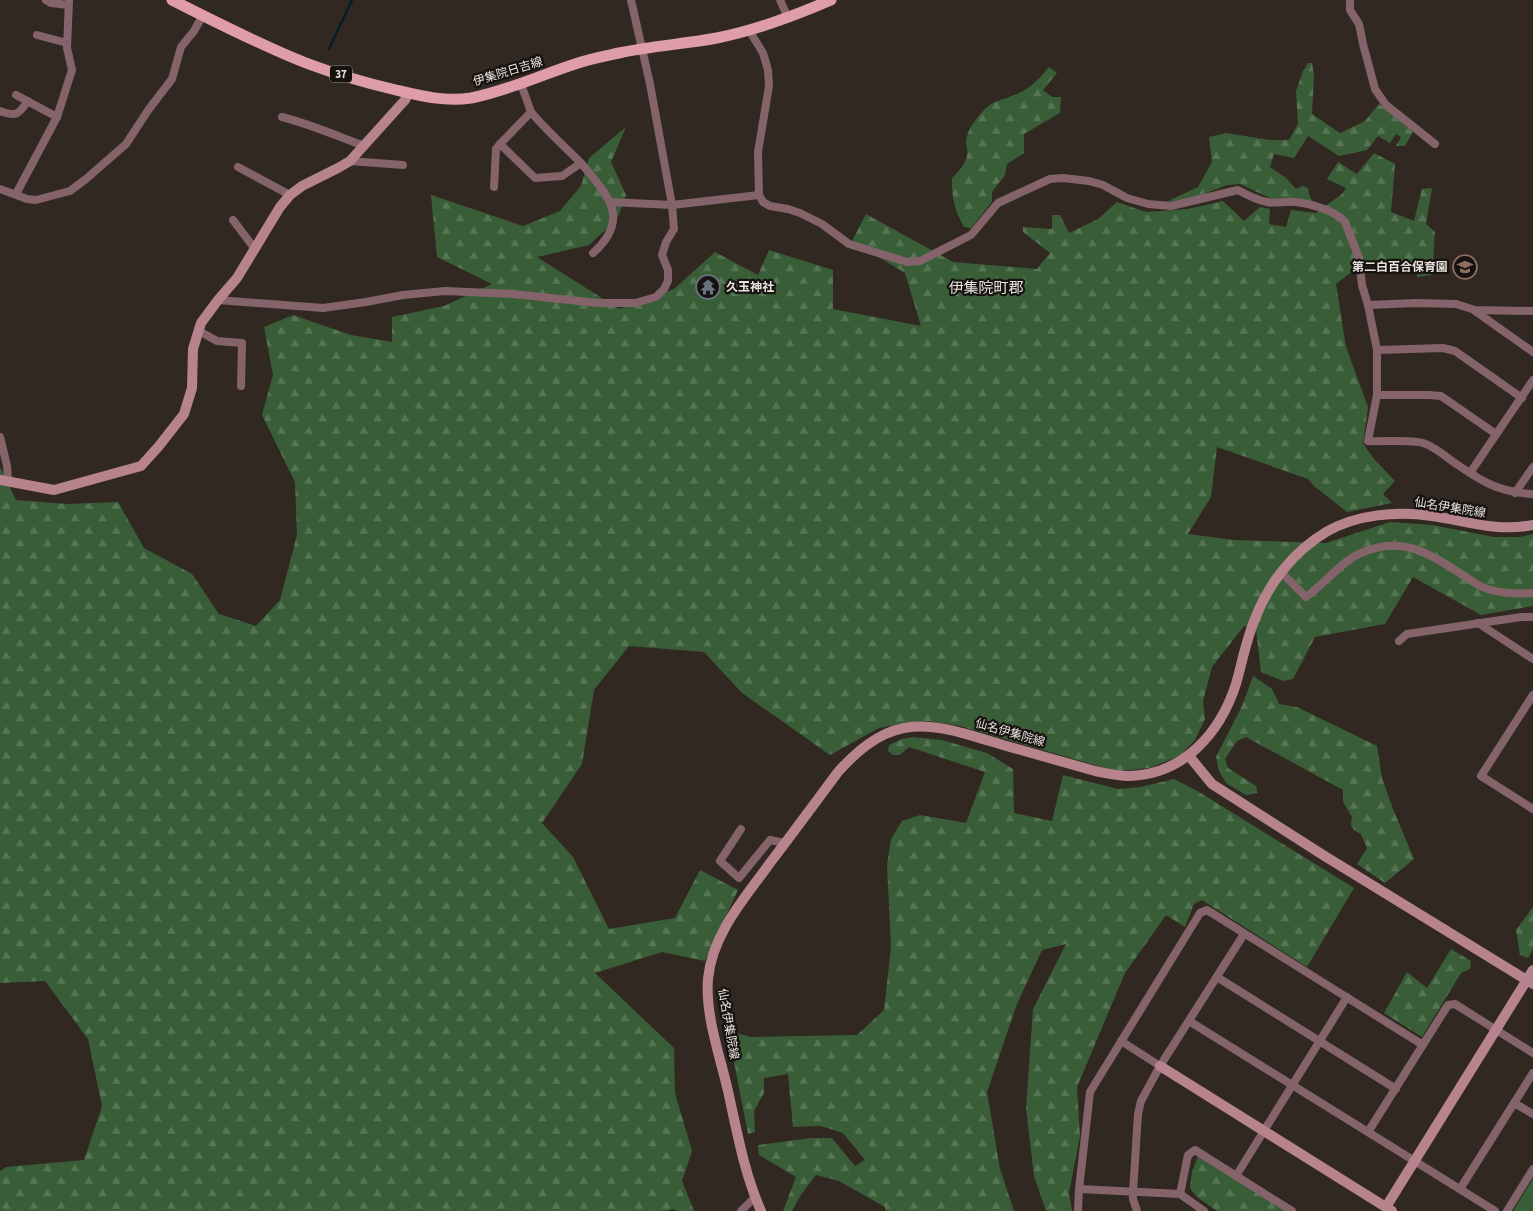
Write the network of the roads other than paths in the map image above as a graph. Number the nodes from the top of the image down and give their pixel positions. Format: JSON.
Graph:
{"nodes":[{"id":1,"x":46,"y":0,"type":"edge"},
{"id":2,"x":172,"y":0,"type":"edge"},
{"id":3,"x":632,"y":0,"type":"edge"},
{"id":4,"x":780,"y":0,"type":"edge"},
{"id":5,"x":831,"y":0,"type":"edge"},
{"id":6,"x":1350,"y":0,"type":"edge"},
{"id":7,"x":69,"y":2,"type":"edge"},
{"id":8,"x":203,"y":15,"type":"junction"},
{"id":9,"x":788,"y":18,"type":"junction"},
{"id":10,"x":751,"y":30,"type":"junction"},
{"id":11,"x":37,"y":35,"type":"dead end"},
{"id":12,"x":67,"y":43,"type":"junction"},
{"id":13,"x":642,"y":48,"type":"junction"},
{"id":14,"x":521,"y":84,"type":"junction"},
{"id":15,"x":408,"y":93,"type":"junction"},
{"id":16,"x":16,"y":95,"type":"dead end"},
{"id":17,"x":28,"y":101,"type":"junction"},
{"id":18,"x":0,"y":111,"type":"edge"},
{"id":19,"x":530,"y":112,"type":"junction"},
{"id":20,"x":57,"y":117,"type":"junction"},
{"id":21,"x":282,"y":117,"type":"dead end"},
{"id":22,"x":500,"y":144,"type":"junction"},
{"id":23,"x":1435,"y":144,"type":"dead end"},
{"id":24,"x":364,"y":146,"type":"junction"},
{"id":25,"x":350,"y":161,"type":"junction"},
{"id":26,"x":581,"y":163,"type":"junction"},
{"id":27,"x":403,"y":165,"type":"dead end"},
{"id":28,"x":238,"y":167,"type":"dead end"},
{"id":29,"x":494,"y":187,"type":"dead end"},
{"id":30,"x":0,"y":190,"type":"edge"},
{"id":31,"x":16,"y":194,"type":"junction"},
{"id":32,"x":290,"y":195,"type":"junction"},
{"id":33,"x":759,"y":195,"type":"junction"},
{"id":34,"x":610,"y":202,"type":"junction"},
{"id":35,"x":672,"y":205,"type":"junction"},
{"id":36,"x":233,"y":220,"type":"dead end"},
{"id":37,"x":255,"y":249,"type":"junction"},
{"id":38,"x":593,"y":253,"type":"dead end"},
{"id":39,"x":218,"y":300,"type":"junction"},
{"id":40,"x":1368,"y":305,"type":"junction"},
{"id":41,"x":1475,"y":310,"type":"junction"},
{"id":42,"x":1533,"y":311,"type":"edge"},
{"id":43,"x":199,"y":331,"type":"junction"},
{"id":44,"x":1376,"y":350,"type":"junction"},
{"id":45,"x":1533,"y":352,"type":"edge"},
{"id":46,"x":1533,"y":380,"type":"edge"},
{"id":47,"x":241,"y":386,"type":"dead end"},
{"id":48,"x":1376,"y":395,"type":"junction"},
{"id":49,"x":1522,"y":398,"type":"junction"},
{"id":50,"x":1496,"y":434,"type":"junction"},
{"id":51,"x":0,"y":437,"type":"edge"},
{"id":52,"x":1533,"y":467,"type":"edge"},
{"id":53,"x":1470,"y":473,"type":"junction"},
{"id":54,"x":4,"y":480,"type":"edge"},
{"id":55,"x":1515,"y":493,"type":"junction"},
{"id":56,"x":1533,"y":494,"type":"edge"},
{"id":57,"x":1533,"y":525,"type":"edge"},
{"id":58,"x":1281,"y":572,"type":"junction"},
{"id":59,"x":1533,"y":593,"type":"edge"},
{"id":60,"x":1533,"y":617,"type":"edge"},
{"id":61,"x":1478,"y":623,"type":"junction"},
{"id":62,"x":1399,"y":641,"type":"dead end"},
{"id":63,"x":1533,"y":659,"type":"edge"},
{"id":64,"x":1533,"y":695,"type":"edge"},
{"id":65,"x":1189,"y":756,"type":"junction"},
{"id":66,"x":1533,"y":809,"type":"edge"},
{"id":67,"x":741,"y":829,"type":"dead end"},
{"id":68,"x":785,"y":843,"type":"junction"},
{"id":69,"x":1244,"y":934,"type":"junction"},
{"id":70,"x":1533,"y":970,"type":"edge"},
{"id":71,"x":1217,"y":977,"type":"junction"},
{"id":72,"x":1530,"y":982,"type":"edge"},
{"id":73,"x":1347,"y":997,"type":"junction"},
{"id":74,"x":1189,"y":1021,"type":"junction"},
{"id":75,"x":1496,"y":1030,"type":"junction"},
{"id":76,"x":1121,"y":1041,"type":"junction"},
{"id":77,"x":1320,"y":1041,"type":"junction"},
{"id":78,"x":1423,"y":1045,"type":"junction"},
{"id":79,"x":1533,"y":1053,"type":"edge"},
{"id":80,"x":1160,"y":1066,"type":"junction"},
{"id":81,"x":1533,"y":1073,"type":"edge"},
{"id":82,"x":1292,"y":1085,"type":"junction"},
{"id":83,"x":1396,"y":1089,"type":"junction"},
{"id":84,"x":1514,"y":1103,"type":"junction"},
{"id":85,"x":1533,"y":1114,"type":"edge"},
{"id":86,"x":1264,"y":1132,"type":"junction"},
{"id":87,"x":1368,"y":1132,"type":"junction"},
{"id":88,"x":1415,"y":1161,"type":"junction"},
{"id":89,"x":1533,"y":1170,"type":"edge"},
{"id":90,"x":1236,"y":1176,"type":"junction"},
{"id":91,"x":1079,"y":1189,"type":"junction"},
{"id":92,"x":1460,"y":1189,"type":"junction"},
{"id":93,"x":1132,"y":1192,"type":"junction"},
{"id":94,"x":1180,"y":1194,"type":"junction"},
{"id":95,"x":755,"y":1197,"type":"junction"},
{"id":96,"x":1388,"y":1210,"type":"edge"},
{"id":97,"x":741,"y":1211,"type":"edge"},
{"id":98,"x":761,"y":1211,"type":"edge"},
{"id":99,"x":1078,"y":1211,"type":"edge"},
{"id":100,"x":1137,"y":1211,"type":"edge"},
{"id":101,"x":1204,"y":1211,"type":"edge"},
{"id":102,"x":1292,"y":1211,"type":"edge"},
{"id":103,"x":1495,"y":1211,"type":"edge"},
{"id":104,"x":1507,"y":1211,"type":"edge"}],
"edges":[{"from":1,"to":7,"type":"street"},
{"from":2,"to":8,"type":"main road","name":"伊集院日吉線","number":"37"},
{"from":3,"to":13,"type":"street"},
{"from":4,"to":9,"type":"street"},
{"from":5,"to":9,"type":"main road","name":"伊集院日吉線","number":"37"},
{"from":6,"to":23,"type":"street"},
{"from":7,"to":12,"type":"street"},
{"from":8,"to":15,"type":"main road","name":"伊集院日吉線","number":"37"},
{"from":8,"to":31,"type":"street"},
{"from":9,"to":10,"type":"main road","name":"伊集院日吉線","number":"37"},
{"from":10,"to":13,"type":"main road","name":"伊集院日吉線","number":"37"},
{"from":10,"to":33,"type":"street"},
{"from":11,"to":12,"type":"street"},
{"from":12,"to":20,"type":"street"},
{"from":13,"to":14,"type":"main road","name":"伊集院日吉線","number":"37"},
{"from":13,"to":35,"type":"street"},
{"from":14,"to":15,"type":"main road","name":"伊集院日吉線","number":"37"},
{"from":14,"to":19,"type":"street"},
{"from":15,"to":24,"type":"street"},
{"from":16,"to":17,"type":"street"},
{"from":17,"to":18,"type":"street"},
{"from":17,"to":20,"type":"street"},
{"from":19,"to":22,"type":"street"},
{"from":19,"to":26,"type":"street"},
{"from":20,"to":31,"type":"street"},
{"from":21,"to":24,"type":"street"},
{"from":22,"to":26,"type":"street"},
{"from":22,"to":29,"type":"street"},
{"from":24,"to":25,"type":"street"},
{"from":25,"to":27,"type":"street"},
{"from":25,"to":32,"type":"street"},
{"from":26,"to":34,"type":"street"},
{"from":28,"to":32,"type":"street"},
{"from":30,"to":31,"type":"street"},
{"from":32,"to":37,"type":"street"},
{"from":33,"to":35,"type":"street"},
{"from":33,"to":40,"type":"street"},
{"from":34,"to":35,"type":"street"},
{"from":34,"to":38,"type":"street"},
{"from":35,"to":39,"type":"street"},
{"from":36,"to":37,"type":"street"},
{"from":37,"to":39,"type":"street"},
{"from":39,"to":43,"type":"street"},
{"from":40,"to":41,"type":"street"},
{"from":40,"to":44,"type":"street"},
{"from":41,"to":42,"type":"street"},
{"from":41,"to":45,"type":"street"},
{"from":43,"to":47,"type":"street"},
{"from":43,"to":54,"type":"street"},
{"from":44,"to":48,"type":"street"},
{"from":44,"to":49,"type":"street"},
{"from":46,"to":49,"type":"street"},
{"from":48,"to":50,"type":"street"},
{"from":48,"to":53,"type":"street"},
{"from":49,"to":50,"type":"street"},
{"from":50,"to":53,"type":"street"},
{"from":51,"to":54,"type":"street"},
{"from":52,"to":55,"type":"street"},
{"from":53,"to":55,"type":"street"},
{"from":55,"to":56,"type":"street"},
{"from":57,"to":58,"type":"street","name":"仙名伊集院線"},
{"from":58,"to":59,"type":"street"},
{"from":58,"to":65,"type":"street","name":"仙名伊集院線"},
{"from":60,"to":61,"type":"street"},
{"from":61,"to":62,"type":"street"},
{"from":61,"to":63,"type":"street"},
{"from":64,"to":66,"type":"street"},
{"from":65,"to":68,"type":"street","name":"仙名伊集院線"},
{"from":65,"to":72,"type":"street"},
{"from":67,"to":68,"type":"street"},
{"from":68,"to":95,"type":"street","name":"仙名伊集院線"},
{"from":69,"to":71,"type":"street"},
{"from":69,"to":73,"type":"street"},
{"from":69,"to":76,"type":"street"},
{"from":70,"to":72,"type":"street"},
{"from":71,"to":74,"type":"street"},
{"from":71,"to":77,"type":"street"},
{"from":72,"to":75,"type":"street"},
{"from":73,"to":77,"type":"street"},
{"from":73,"to":78,"type":"street"},
{"from":74,"to":80,"type":"street"},
{"from":74,"to":82,"type":"street"},
{"from":75,"to":78,"type":"street"},
{"from":75,"to":79,"type":"street"},
{"from":75,"to":88,"type":"street"},
{"from":76,"to":80,"type":"street"},
{"from":76,"to":91,"type":"street"},
{"from":77,"to":82,"type":"street"},
{"from":77,"to":83,"type":"street"},
{"from":78,"to":83,"type":"street"},
{"from":80,"to":86,"type":"street"},
{"from":80,"to":93,"type":"street"},
{"from":81,"to":84,"type":"street"},
{"from":82,"to":86,"type":"street"},
{"from":82,"to":87,"type":"street"},
{"from":83,"to":87,"type":"street"},
{"from":84,"to":85,"type":"street"},
{"from":84,"to":92,"type":"street"},
{"from":86,"to":90,"type":"street"},
{"from":86,"to":96,"type":"street"},
{"from":87,"to":88,"type":"street"},
{"from":88,"to":92,"type":"street"},
{"from":88,"to":96,"type":"street"},
{"from":89,"to":104,"type":"street"},
{"from":90,"to":94,"type":"street"},
{"from":90,"to":102,"type":"street"},
{"from":91,"to":93,"type":"street"},
{"from":91,"to":99,"type":"street"},
{"from":92,"to":103,"type":"street"},
{"from":93,"to":94,"type":"street"},
{"from":93,"to":100,"type":"street"},
{"from":94,"to":101,"type":"street"},
{"from":95,"to":97,"type":"street"},
{"from":95,"to":98,"type":"street","name":"仙名伊集院線"}]}
